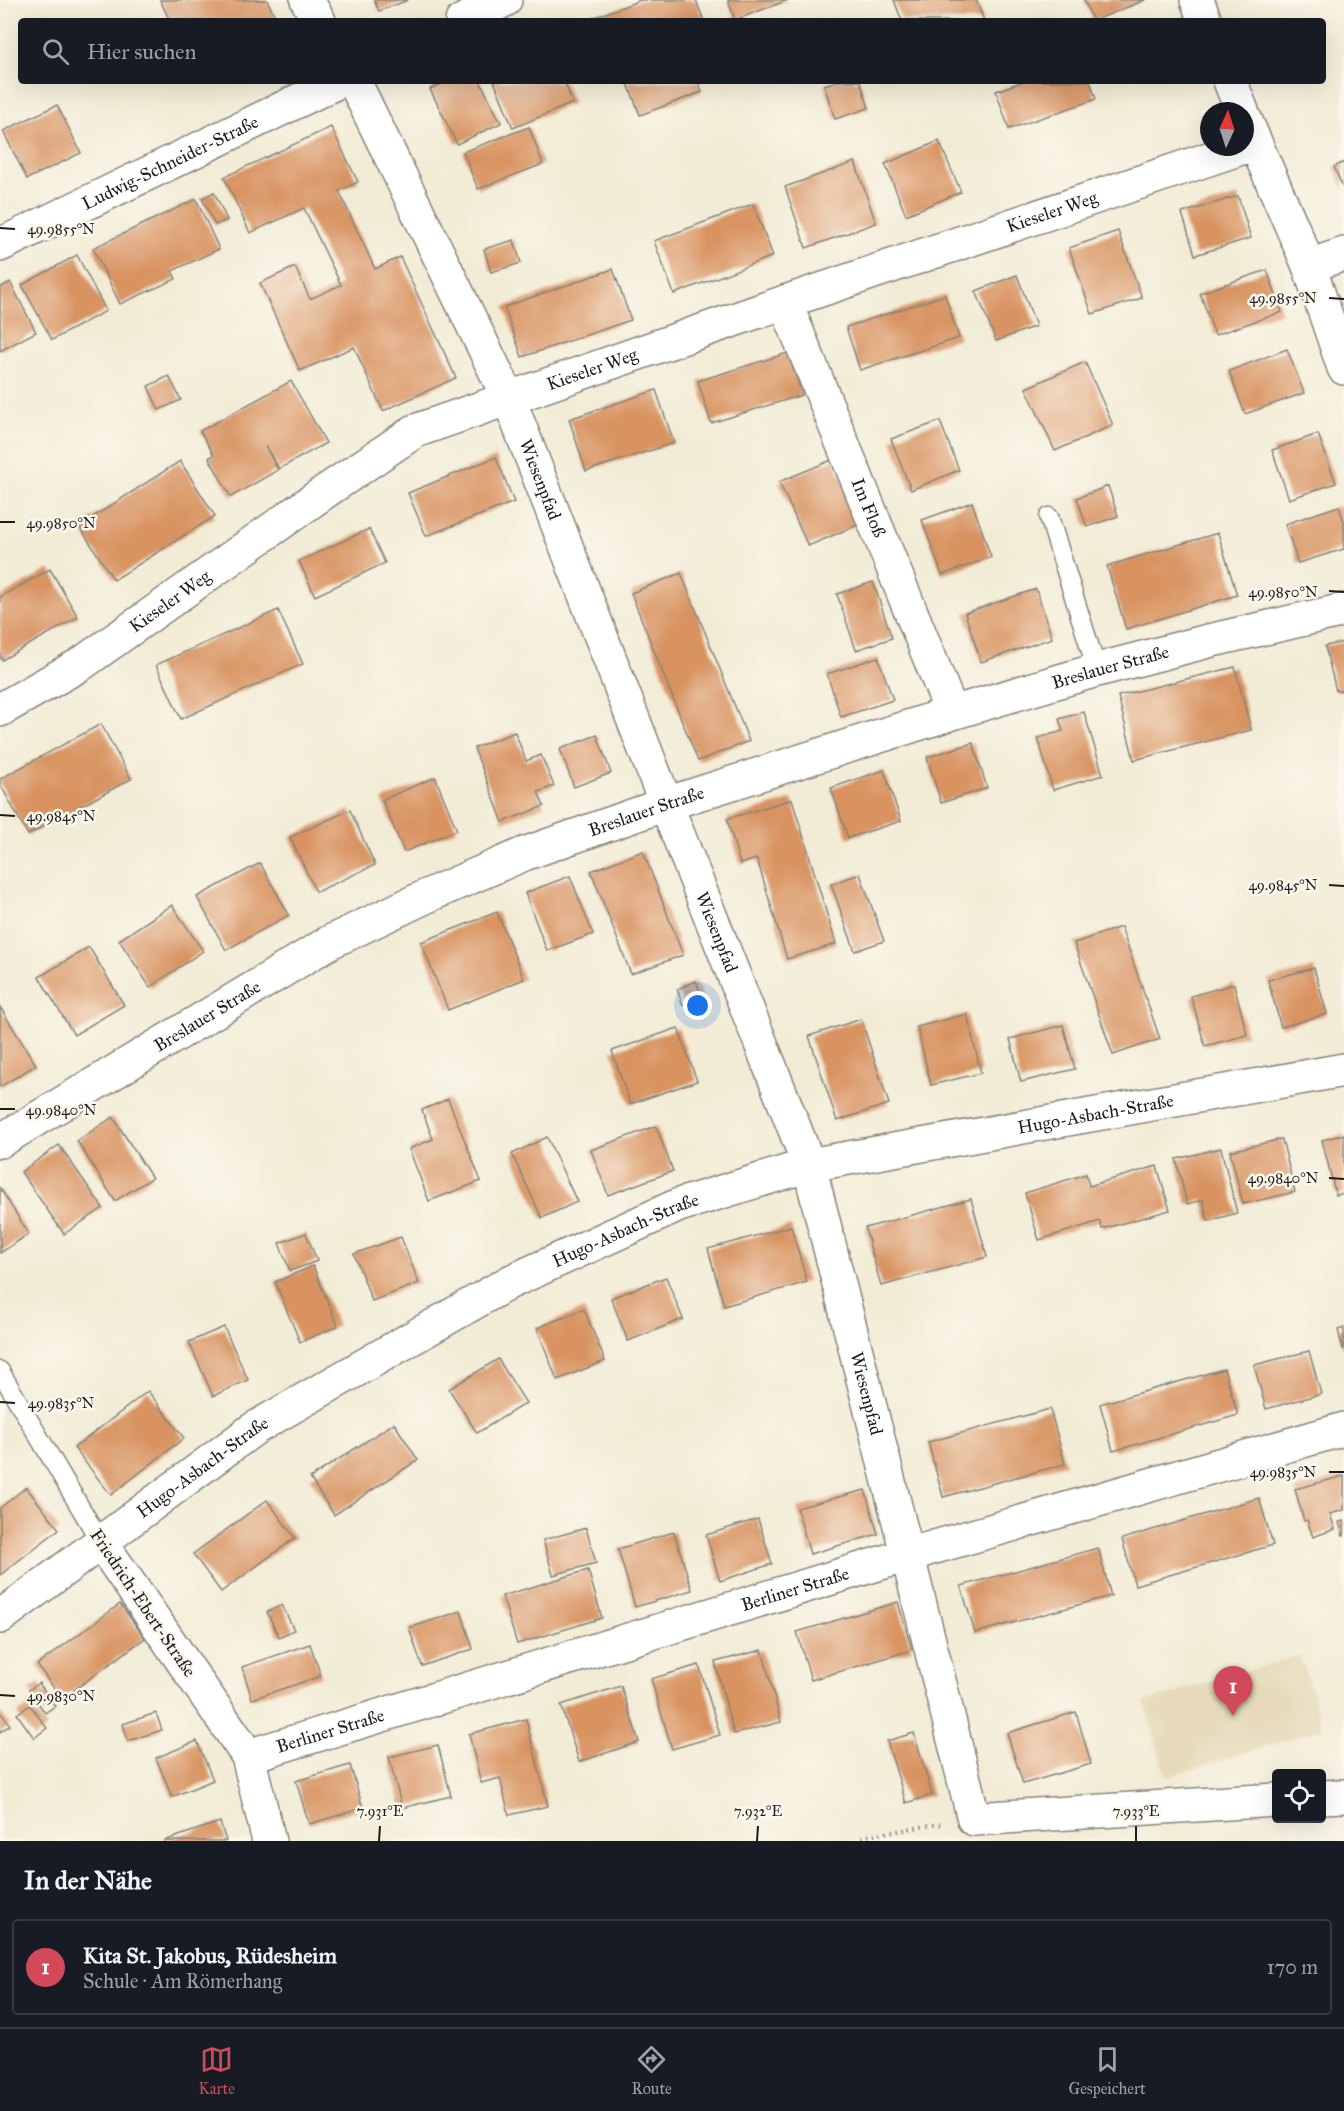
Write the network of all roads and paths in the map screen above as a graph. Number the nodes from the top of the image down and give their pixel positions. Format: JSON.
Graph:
{"nodes":[{"id":1,"x":307,"y":0,"type":"edge"},
{"id":2,"x":505,"y":0,"type":"edge"},
{"id":3,"x":1197,"y":0,"type":"edge"},
{"id":4,"x":317,"y":18,"type":"edge"},
{"id":5,"x":468,"y":18,"type":"edge"},
{"id":6,"x":1204,"y":18,"type":"edge"},
{"id":7,"x":333,"y":84,"type":"edge"},
{"id":8,"x":355,"y":84,"type":"edge"},
{"id":9,"x":1231,"y":84,"type":"edge"},
{"id":10,"x":1238,"y":102,"type":"edge"},
{"id":11,"x":1254,"y":153,"type":"edge"},
{"id":12,"x":1200,"y":156,"type":"edge"},
{"id":13,"x":0,"y":245,"type":"edge"},
{"id":14,"x":1344,"y":254,"type":"edge"},
{"id":15,"x":1309,"y":266,"type":"junction"},
{"id":16,"x":785,"y":302,"type":"junction"},
{"id":17,"x":1344,"y":368,"type":"edge"},
{"id":18,"x":509,"y":399,"type":"junction"},
{"id":19,"x":1049,"y":517,"type":"dead end"},
{"id":20,"x":1344,"y":610,"type":"edge"},
{"id":21,"x":1097,"y":670,"type":"junction"},
{"id":22,"x":0,"y":710,"type":"edge"},
{"id":23,"x":952,"y":713,"type":"junction"},
{"id":24,"x":666,"y":804,"type":"junction"},
{"id":25,"x":1344,"y":1071,"type":"edge"},
{"id":26,"x":0,"y":1141,"type":"edge"},
{"id":27,"x":809,"y":1165,"type":"junction"},
{"id":28,"x":0,"y":1371,"type":"edge"},
{"id":29,"x":1344,"y":1429,"type":"edge"},
{"id":30,"x":100,"y":1541,"type":"junction"},
{"id":31,"x":907,"y":1555,"type":"junction"},
{"id":32,"x":0,"y":1617,"type":"edge"},
{"id":33,"x":248,"y":1756,"type":"junction"},
{"id":34,"x":1344,"y":1796,"type":"edge"},
{"id":35,"x":1326,"y":1797,"type":"edge"},
{"id":36,"x":1272,"y":1800,"type":"edge"},
{"id":37,"x":974,"y":1819,"type":"junction"},
{"id":38,"x":269,"y":1841,"type":"edge"},
{"id":39,"x":860,"y":1841,"type":"edge"}],
"edges":[{"from":1,"to":4,"type":"street"},
{"from":2,"to":5,"type":"street"},
{"from":3,"to":6,"type":"street"},
{"from":7,"to":13,"type":"street","name":"Ludwig-Schneider-Straße"},
{"from":8,"to":18,"type":"street","name":"Wiesenpfad"},
{"from":9,"to":10,"type":"street"},
{"from":11,"to":15,"type":"street"},
{"from":12,"to":16,"type":"street","name":"Kieseler Weg"},
{"from":14,"to":15,"type":"street"},
{"from":15,"to":17,"type":"street"},
{"from":16,"to":18,"type":"street","name":"Kieseler Weg"},
{"from":16,"to":23,"type":"street","name":"Im Floß"},
{"from":18,"to":22,"type":"street","name":"Kieseler Weg"},
{"from":18,"to":24,"type":"street","name":"Wiesenpfad"},
{"from":19,"to":21,"type":"lane"},
{"from":20,"to":21,"type":"street","name":"Breslauer Straße"},
{"from":21,"to":23,"type":"street","name":"Breslauer Straße"},
{"from":23,"to":24,"type":"street","name":"Breslauer Straße"},
{"from":24,"to":26,"type":"street","name":"Breslauer Straße"},
{"from":24,"to":27,"type":"street","name":"Wiesenpfad"},
{"from":25,"to":27,"type":"street","name":"Hugo-Asbach-Straße"},
{"from":27,"to":30,"type":"street","name":"Hugo-Asbach-Straße"},
{"from":27,"to":31,"type":"street","name":"Wiesenpfad"},
{"from":28,"to":30,"type":"lane","name":"Friedrich-Ebert-Straße"},
{"from":29,"to":31,"type":"street","name":"Berliner Straße"},
{"from":30,"to":32,"type":"street","name":"Hugo-Asbach-Straße"},
{"from":30,"to":33,"type":"street","name":"Friedrich-Ebert-Straße"},
{"from":31,"to":33,"type":"street","name":"Berliner Straße"},
{"from":31,"to":37,"type":"street","name":"Wiesenpfad"},
{"from":33,"to":38,"type":"street","name":"Friedrich-Ebert-Straße"},
{"from":34,"to":35,"type":"street"},
{"from":36,"to":37,"type":"street"},
{"from":37,"to":39,"type":"path"}]}
